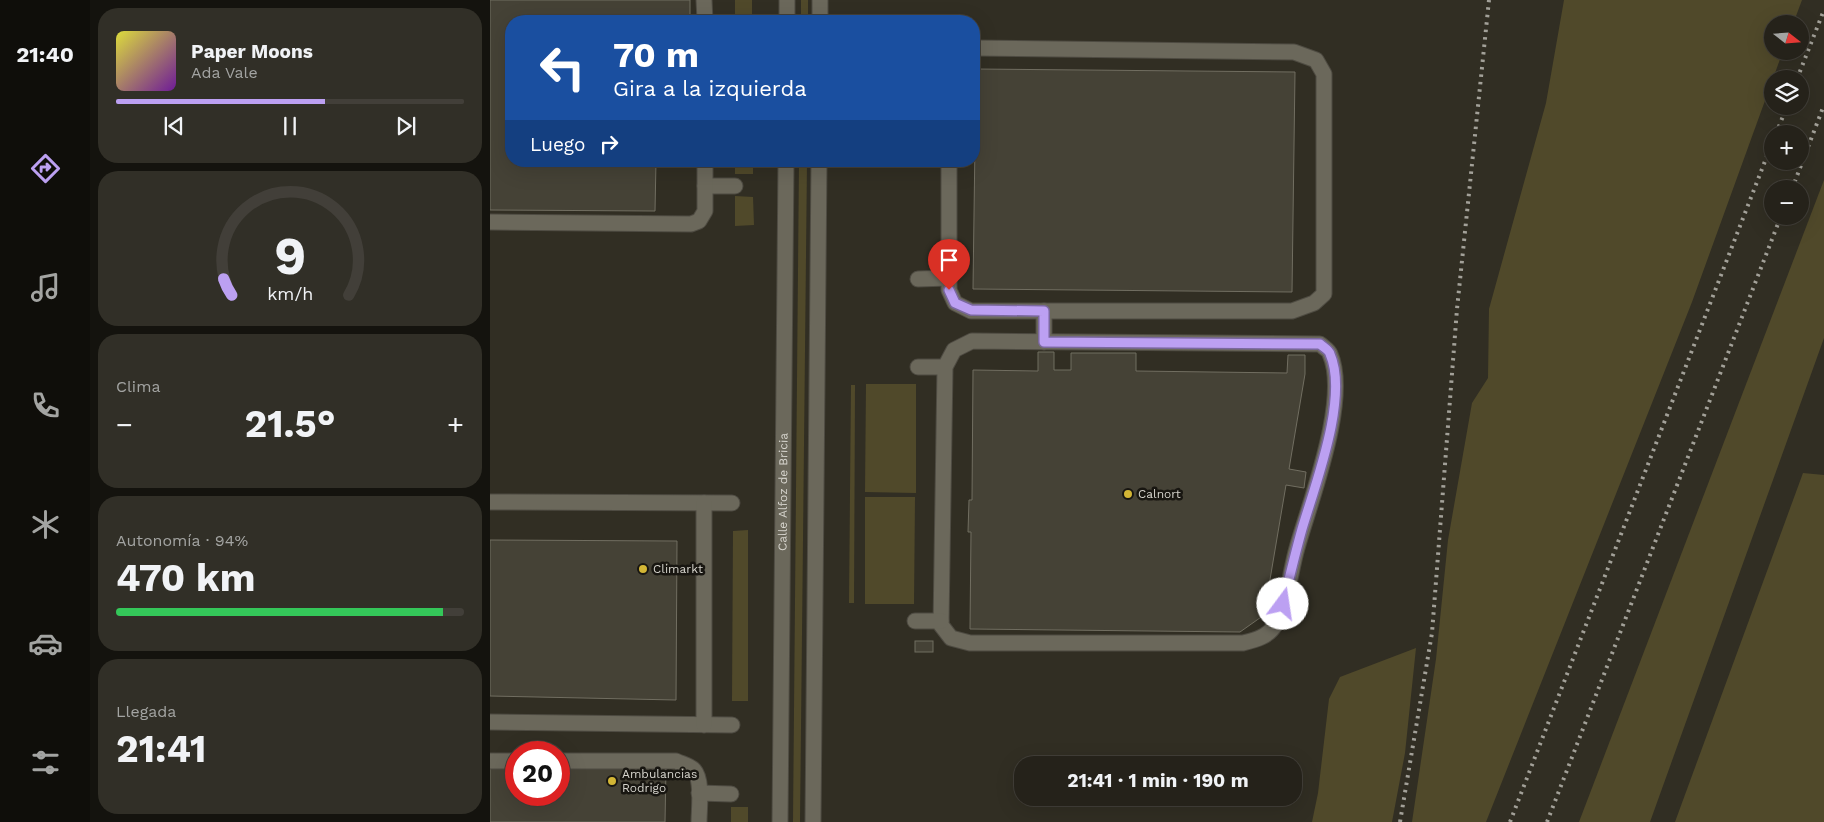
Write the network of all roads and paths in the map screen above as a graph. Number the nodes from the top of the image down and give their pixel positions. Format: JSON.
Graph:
{"nodes":[{"id":1,"x":704,"y":0,"type":"edge"},
{"id":2,"x":788,"y":0,"type":"edge"},
{"id":3,"x":820,"y":0,"type":"edge"},
{"id":4,"x":705,"y":15,"type":"edge"},
{"id":5,"x":787,"y":15,"type":"edge"},
{"id":6,"x":820,"y":15,"type":"edge"},
{"id":7,"x":980,"y":48,"type":"edge"},
{"id":8,"x":705,"y":167,"type":"edge"},
{"id":9,"x":786,"y":167,"type":"edge"},
{"id":10,"x":819,"y":167,"type":"edge"},
{"id":11,"x":949,"y":167,"type":"edge"},
{"id":12,"x":705,"y":186,"type":"junction"},
{"id":13,"x":735,"y":186,"type":"dead end"},
{"id":14,"x":490,"y":222,"type":"edge"},
{"id":15,"x":918,"y":278,"type":"dead end"},
{"id":16,"x":948,"y":278,"type":"junction"},
{"id":17,"x":1044,"y":311,"type":"junction"},
{"id":18,"x":1044,"y":342,"type":"junction"},
{"id":19,"x":918,"y":367,"type":"dead end"},
{"id":20,"x":945,"y":367,"type":"junction"},
{"id":21,"x":490,"y":502,"type":"edge"},
{"id":22,"x":704,"y":503,"type":"junction"},
{"id":23,"x":732,"y":503,"type":"dead end"},
{"id":24,"x":914,"y":621,"type":"dead end"},
{"id":25,"x":942,"y":621,"type":"junction"},
{"id":26,"x":490,"y":722,"type":"edge"},
{"id":27,"x":704,"y":725,"type":"junction"},
{"id":28,"x":732,"y":725,"type":"dead end"},
{"id":29,"x":490,"y":761,"type":"edge"},
{"id":30,"x":505,"y":761,"type":"edge"},
{"id":31,"x":570,"y":761,"type":"edge"},
{"id":32,"x":699,"y":793,"type":"junction"},
{"id":33,"x":731,"y":794,"type":"dead end"},
{"id":34,"x":699,"y":822,"type":"edge"},
{"id":35,"x":780,"y":822,"type":"edge"},
{"id":36,"x":813,"y":822,"type":"edge"}],
"edges":[{"from":1,"to":4,"type":"street"},
{"from":2,"to":5,"type":"street"},
{"from":3,"to":6,"type":"street"},
{"from":7,"to":17,"type":"street"},
{"from":8,"to":12,"type":"street"},
{"from":9,"to":35,"type":"street","name":"Calle Alfoz de Bricia"},
{"from":10,"to":36,"type":"street"},
{"from":11,"to":16,"type":"street"},
{"from":12,"to":13,"type":"street"},
{"from":12,"to":14,"type":"street"},
{"from":15,"to":16,"type":"street"},
{"from":16,"to":17,"type":"street"},
{"from":17,"to":18,"type":"street"},
{"from":18,"to":20,"type":"street"},
{"from":18,"to":25,"type":"street"},
{"from":19,"to":20,"type":"street"},
{"from":20,"to":25,"type":"street"},
{"from":21,"to":22,"type":"street"},
{"from":22,"to":23,"type":"street"},
{"from":22,"to":27,"type":"street"},
{"from":24,"to":25,"type":"street"},
{"from":26,"to":27,"type":"street"},
{"from":27,"to":28,"type":"street"},
{"from":29,"to":30,"type":"street"},
{"from":31,"to":32,"type":"street"},
{"from":32,"to":33,"type":"street"},
{"from":32,"to":34,"type":"street"}]}
